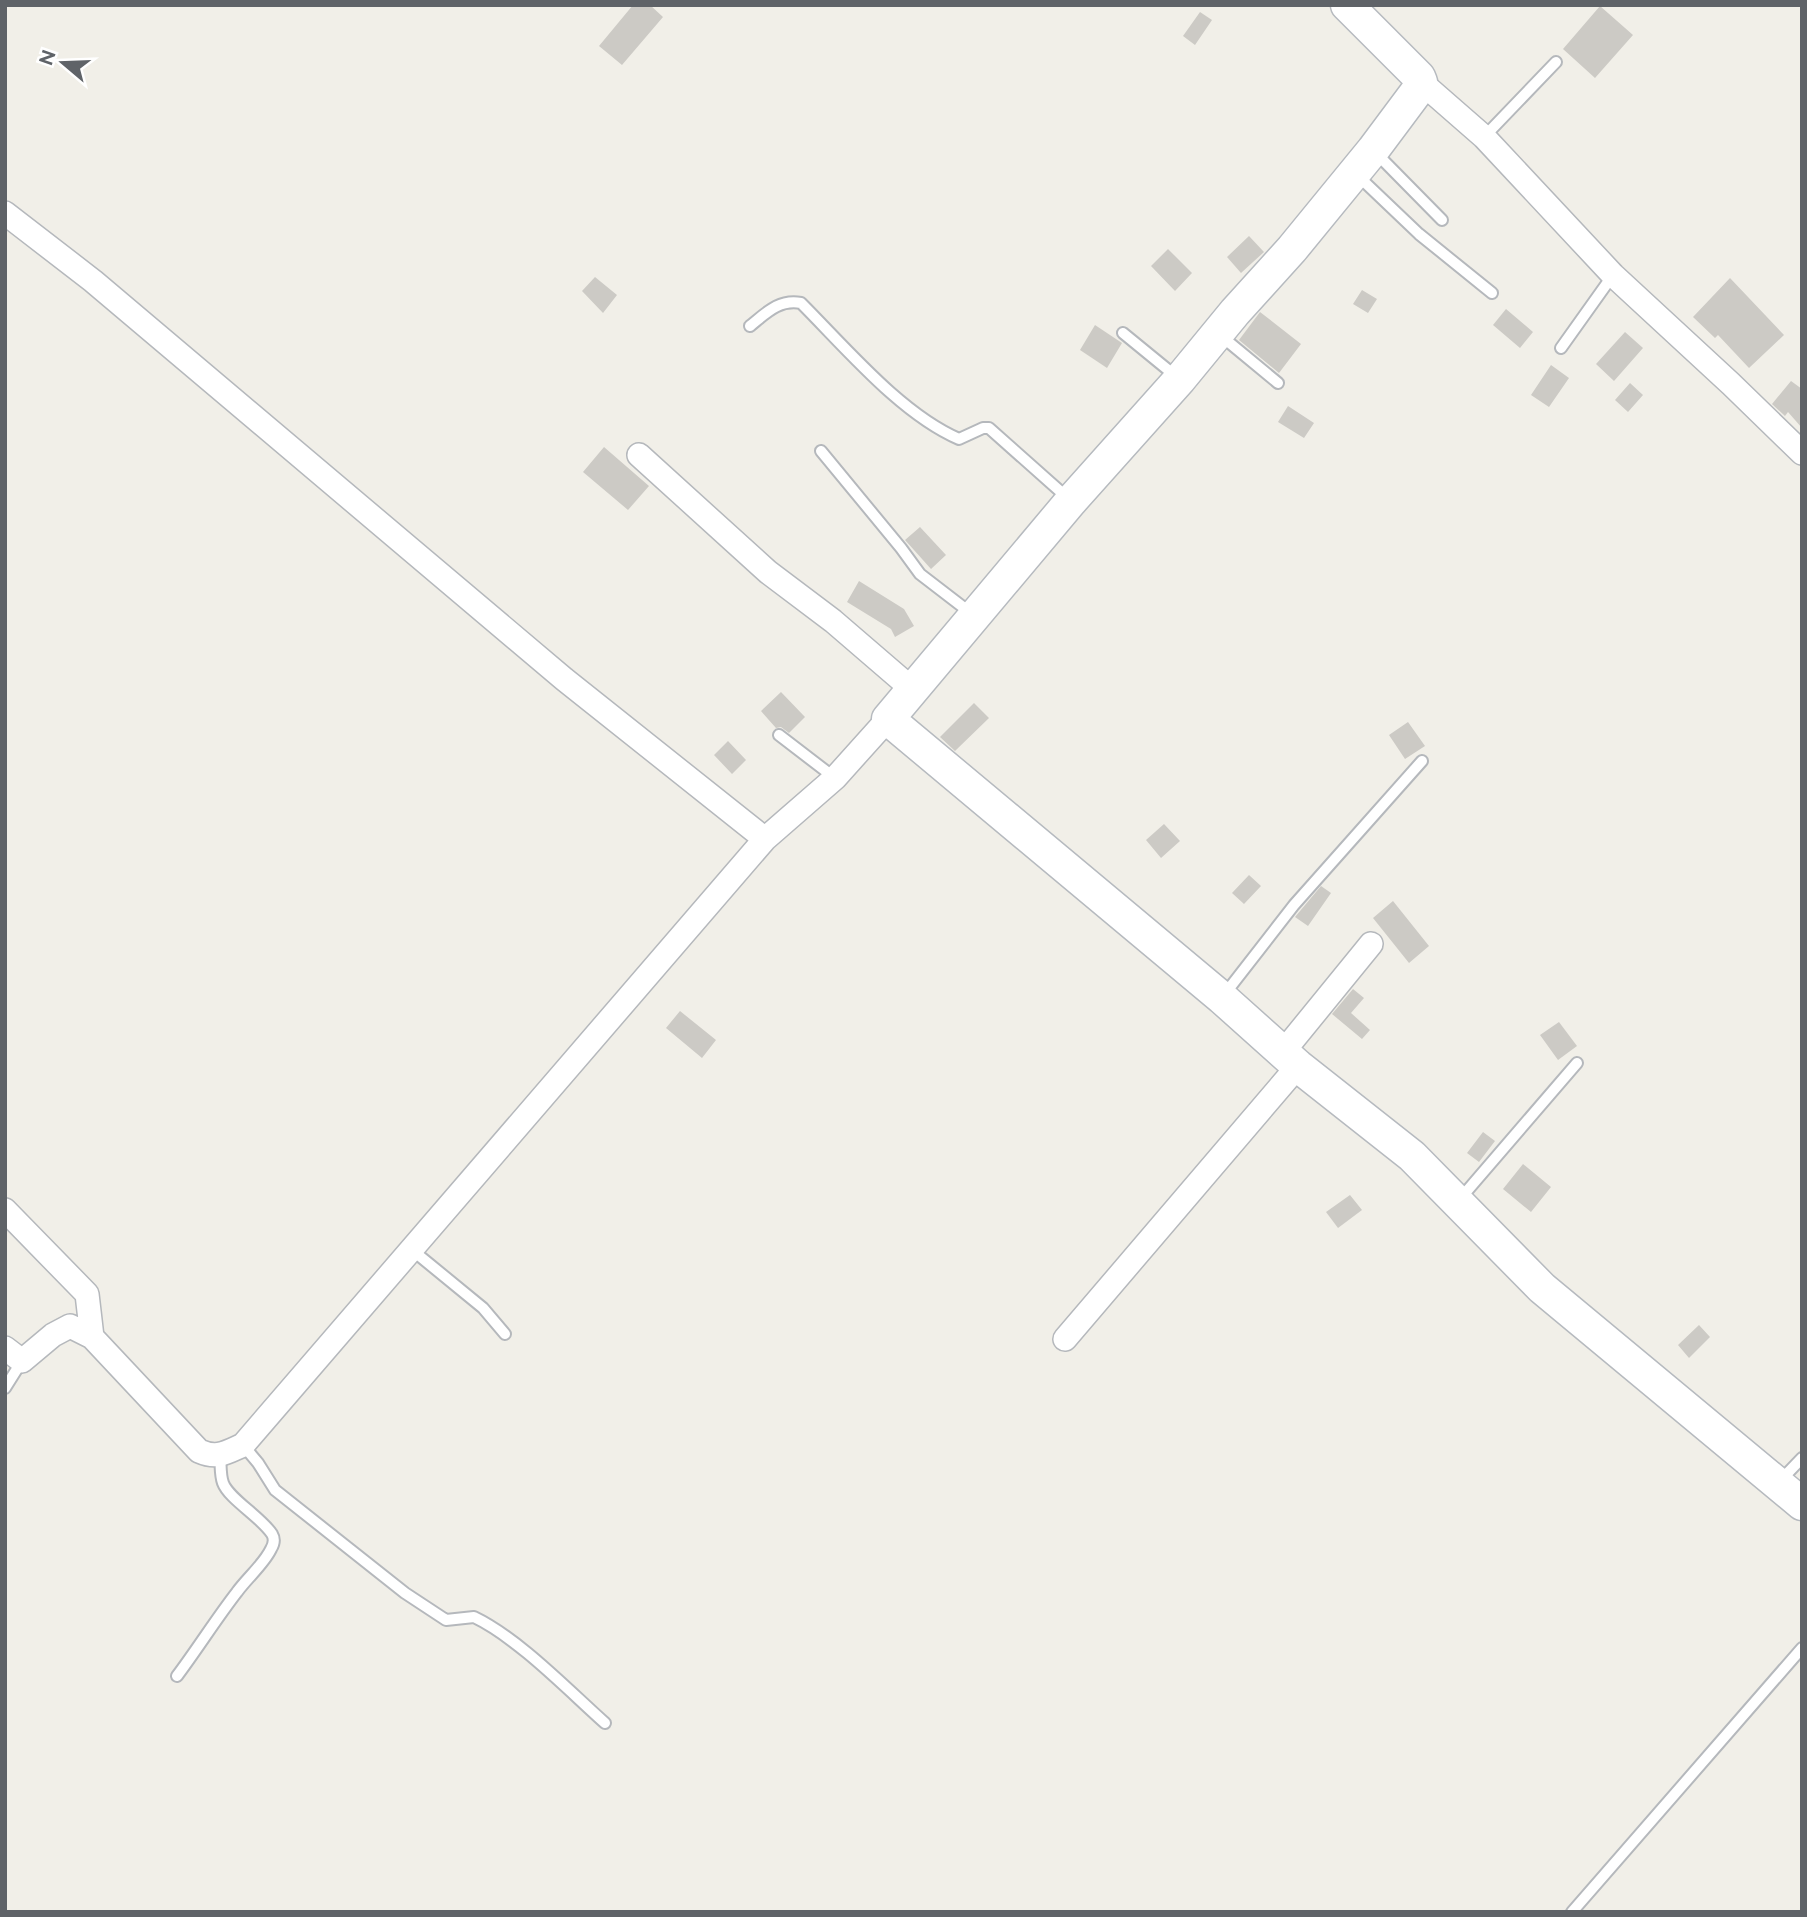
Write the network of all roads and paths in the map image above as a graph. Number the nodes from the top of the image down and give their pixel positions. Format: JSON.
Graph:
{"nodes":[{"id":1,"x":1347,"y":5,"type":"edge"},
{"id":2,"x":1556,"y":62,"type":"dead end"},
{"id":3,"x":1422,"y":82,"type":"junction"},
{"id":4,"x":1484,"y":137,"type":"junction"},
{"id":5,"x":1363,"y":161,"type":"junction"},
{"id":6,"x":5,"y":213,"type":"edge"},
{"id":7,"x":1442,"y":220,"type":"dead end"},
{"id":8,"x":1613,"y":275,"type":"junction"},
{"id":9,"x":1492,"y":293,"type":"dead end"},
{"id":10,"x":750,"y":326,"type":"dead end"},
{"id":11,"x":1123,"y":333,"type":"dead end"},
{"id":12,"x":1217,"y":334,"type":"junction"},
{"id":13,"x":1561,"y":348,"type":"dead end"},
{"id":14,"x":1180,"y":379,"type":"junction"},
{"id":15,"x":1278,"y":383,"type":"dead end"},
{"id":16,"x":821,"y":451,"type":"dead end"},
{"id":17,"x":1802,"y":453,"type":"edge"},
{"id":18,"x":639,"y":454,"type":"dead end"},
{"id":19,"x":1071,"y":501,"type":"junction"},
{"id":20,"x":974,"y":615,"type":"junction"},
{"id":21,"x":912,"y":689,"type":"junction"},
{"id":22,"x":888,"y":719,"type":"junction"},
{"id":23,"x":779,"y":735,"type":"dead end"},
{"id":24,"x":1422,"y":761,"type":"dead end"},
{"id":25,"x":835,"y":778,"type":"junction"},
{"id":26,"x":765,"y":839,"type":"junction"},
{"id":27,"x":1371,"y":944,"type":"dead end"},
{"id":28,"x":1222,"y":998,"type":"junction"},
{"id":29,"x":1290,"y":1059,"type":"junction"},
{"id":30,"x":1577,"y":1063,"type":"dead end"},
{"id":31,"x":1458,"y":1201,"type":"junction"},
{"id":32,"x":5,"y":1210,"type":"edge"},
{"id":33,"x":411,"y":1249,"type":"junction"},
{"id":34,"x":505,"y":1334,"type":"dead end"},
{"id":35,"x":92,"y":1338,"type":"junction"},
{"id":36,"x":1065,"y":1339,"type":"dead end"},
{"id":37,"x":14,"y":1354,"type":"edge"},
{"id":38,"x":5,"y":1388,"type":"edge"},
{"id":39,"x":243,"y":1445,"type":"junction"},
{"id":40,"x":220,"y":1457,"type":"junction"},
{"id":41,"x":1802,"y":1458,"type":"edge"},
{"id":42,"x":1777,"y":1484,"type":"junction"},
{"id":43,"x":1802,"y":1504,"type":"edge"},
{"id":44,"x":1802,"y":1648,"type":"edge"},
{"id":45,"x":177,"y":1676,"type":"dead end"},
{"id":46,"x":605,"y":1723,"type":"dead end"},
{"id":47,"x":1572,"y":1912,"type":"edge"}],
"edges":[{"from":1,"to":3,"type":"street"},
{"from":2,"to":4,"type":"lane"},
{"from":3,"to":4,"type":"street"},
{"from":3,"to":5,"type":"street"},
{"from":4,"to":8,"type":"street"},
{"from":5,"to":7,"type":"lane"},
{"from":5,"to":9,"type":"lane"},
{"from":5,"to":12,"type":"street"},
{"from":6,"to":26,"type":"street"},
{"from":8,"to":13,"type":"lane"},
{"from":8,"to":17,"type":"street"},
{"from":10,"to":19,"type":"lane"},
{"from":11,"to":14,"type":"lane"},
{"from":12,"to":14,"type":"street"},
{"from":12,"to":15,"type":"lane"},
{"from":14,"to":19,"type":"street"},
{"from":16,"to":20,"type":"lane"},
{"from":18,"to":21,"type":"street"},
{"from":19,"to":20,"type":"street"},
{"from":20,"to":21,"type":"street"},
{"from":21,"to":22,"type":"street"},
{"from":22,"to":25,"type":"street"},
{"from":22,"to":28,"type":"street"},
{"from":23,"to":25,"type":"lane"},
{"from":24,"to":28,"type":"lane"},
{"from":25,"to":26,"type":"street"},
{"from":26,"to":33,"type":"street"},
{"from":27,"to":29,"type":"street"},
{"from":28,"to":29,"type":"street"},
{"from":29,"to":31,"type":"street"},
{"from":29,"to":36,"type":"street"},
{"from":30,"to":31,"type":"lane"},
{"from":31,"to":42,"type":"street"},
{"from":32,"to":35,"type":"street"},
{"from":33,"to":34,"type":"lane"},
{"from":33,"to":39,"type":"street"},
{"from":35,"to":37,"type":"street"},
{"from":35,"to":40,"type":"street"},
{"from":37,"to":38,"type":"lane"},
{"from":39,"to":40,"type":"street"},
{"from":39,"to":46,"type":"lane"},
{"from":40,"to":45,"type":"lane"},
{"from":41,"to":42,"type":"lane"},
{"from":42,"to":43,"type":"street"},
{"from":44,"to":47,"type":"lane"}]}
